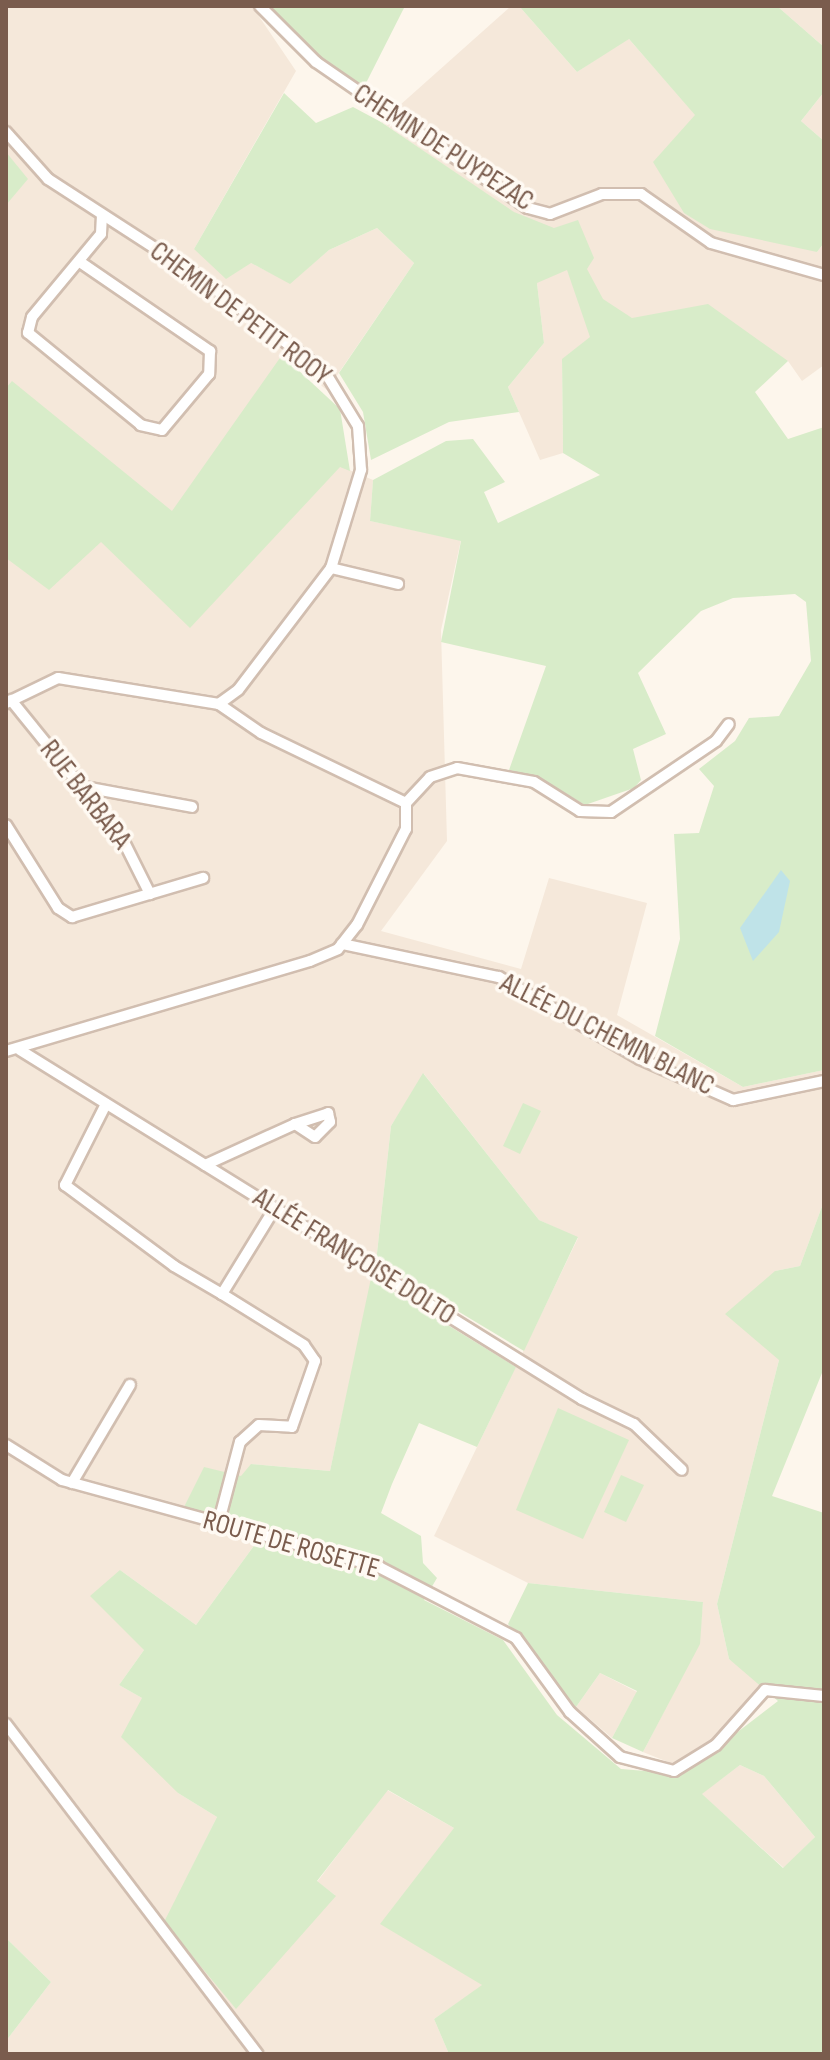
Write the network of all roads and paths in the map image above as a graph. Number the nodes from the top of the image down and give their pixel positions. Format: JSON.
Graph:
{"nodes":[{"id":1,"x":260,"y":6,"type":"edge"},
{"id":2,"x":6,"y":132,"type":"edge"},
{"id":3,"x":102,"y":216,"type":"junction"},
{"id":4,"x":80,"y":262,"type":"junction"},
{"id":5,"x":824,"y":275,"type":"edge"},
{"id":6,"x":331,"y":568,"type":"junction"},
{"id":7,"x":398,"y":584,"type":"dead end"},
{"id":8,"x":9,"y":701,"type":"edge"},
{"id":9,"x":219,"y":704,"type":"junction"},
{"id":10,"x":729,"y":724,"type":"dead end"},
{"id":11,"x":79,"y":786,"type":"junction"},
{"id":12,"x":406,"y":803,"type":"junction"},
{"id":13,"x":192,"y":807,"type":"dead end"},
{"id":14,"x":6,"y":825,"type":"edge"},
{"id":15,"x":203,"y":878,"type":"dead end"},
{"id":16,"x":150,"y":894,"type":"junction"},
{"id":17,"x":342,"y":944,"type":"junction"},
{"id":18,"x":20,"y":1050,"type":"junction"},
{"id":19,"x":6,"y":1051,"type":"edge"},
{"id":20,"x":824,"y":1081,"type":"edge"},
{"id":21,"x":106,"y":1104,"type":"junction"},
{"id":22,"x":295,"y":1124,"type":"dead end"},
{"id":23,"x":205,"y":1165,"type":"junction"},
{"id":24,"x":275,"y":1208,"type":"junction"},
{"id":25,"x":222,"y":1294,"type":"junction"},
{"id":26,"x":130,"y":1385,"type":"dead end"},
{"id":27,"x":6,"y":1445,"type":"edge"},
{"id":28,"x":682,"y":1470,"type":"dead end"},
{"id":29,"x":72,"y":1483,"type":"junction"},
{"id":30,"x":218,"y":1525,"type":"junction"},
{"id":31,"x":824,"y":1696,"type":"edge"},
{"id":32,"x":6,"y":1724,"type":"edge"},
{"id":33,"x":257,"y":2054,"type":"edge"}],
"edges":[{"from":1,"to":5,"type":"street","name":"CHEMIN DE PUYPEZAC"},
{"from":2,"to":3,"type":"street","name":"CHEMIN DE PETIT ROOY"},
{"from":3,"to":4,"type":"street"},
{"from":3,"to":6,"type":"street","name":"CHEMIN DE PETIT ROOY"},
{"from":4,"to":4,"type":"street"},
{"from":6,"to":7,"type":"street"},
{"from":6,"to":9,"type":"street","name":"CHEMIN DE PETIT ROOY"},
{"from":8,"to":9,"type":"street"},
{"from":8,"to":11,"type":"street","name":"RUE BARBARA"},
{"from":9,"to":12,"type":"street"},
{"from":10,"to":12,"type":"street"},
{"from":11,"to":13,"type":"street"},
{"from":11,"to":16,"type":"street","name":"RUE BARBARA"},
{"from":12,"to":17,"type":"street"},
{"from":14,"to":16,"type":"street"},
{"from":15,"to":16,"type":"street"},
{"from":17,"to":18,"type":"street"},
{"from":17,"to":20,"type":"street","name":"ALLÉE DU CHEMIN BLANC"},
{"from":18,"to":19,"type":"street"},
{"from":18,"to":21,"type":"street","name":"ALLÉE FRANÇOISE DOLTO"},
{"from":21,"to":23,"type":"street","name":"ALLÉE FRANÇOISE DOLTO"},
{"from":21,"to":25,"type":"street"},
{"from":22,"to":23,"type":"street"},
{"from":23,"to":24,"type":"street","name":"ALLÉE FRANÇOISE DOLTO"},
{"from":24,"to":25,"type":"street"},
{"from":24,"to":28,"type":"street","name":"ALLÉE FRANÇOISE DOLTO"},
{"from":25,"to":30,"type":"street"},
{"from":26,"to":29,"type":"street"},
{"from":27,"to":29,"type":"street","name":"ROUTE DE ROSETTE"},
{"from":29,"to":30,"type":"street","name":"ROUTE DE ROSETTE"},
{"from":30,"to":31,"type":"street","name":"ROUTE DE ROSETTE"},
{"from":32,"to":33,"type":"street"}]}
